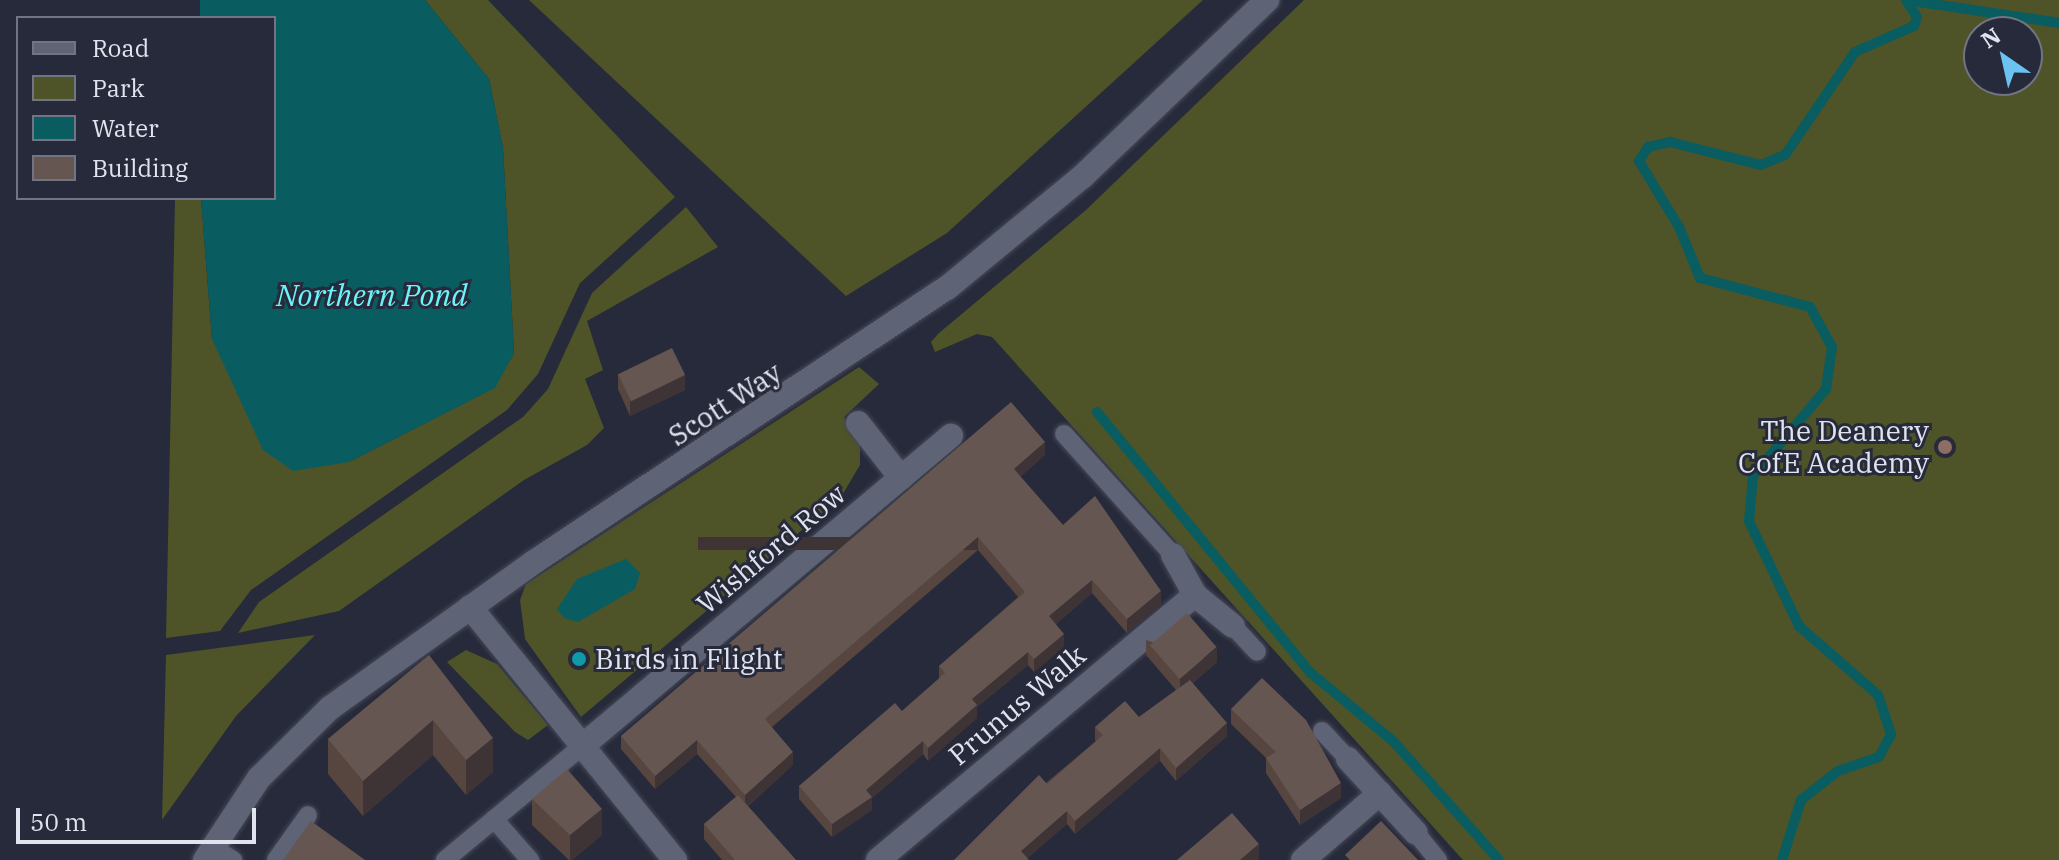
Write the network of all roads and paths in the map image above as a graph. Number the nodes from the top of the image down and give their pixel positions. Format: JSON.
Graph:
{"nodes":[{"id":1,"x":1267,"y":0,"type":"edge"},
{"id":2,"x":858,"y":423,"type":"dead end"},
{"id":3,"x":1064,"y":434,"type":"dead end"},
{"id":4,"x":951,"y":436,"type":"dead end"},
{"id":5,"x":901,"y":478,"type":"junction"},
{"id":6,"x":1173,"y":555,"type":"joint"},
{"id":7,"x":1195,"y":595,"type":"junction"},
{"id":8,"x":470,"y":607,"type":"junction"},
{"id":9,"x":1233,"y":626,"type":"joint"},
{"id":10,"x":1257,"y":652,"type":"dead end"},
{"id":11,"x":1322,"y":731,"type":"dead end"},
{"id":12,"x":580,"y":748,"type":"junction"},
{"id":13,"x":1348,"y":759,"type":"joint"},
{"id":14,"x":1380,"y":793,"type":"junction"},
{"id":15,"x":308,"y":815,"type":"dead end"},
{"id":16,"x":494,"y":819,"type":"junction"},
{"id":17,"x":1416,"y":833,"type":"joint"},
{"id":18,"x":208,"y":853,"type":"edge"},
{"id":19,"x":233,"y":860,"type":"edge"},
{"id":20,"x":276,"y":860,"type":"edge"},
{"id":21,"x":445,"y":860,"type":"edge"},
{"id":22,"x":530,"y":860,"type":"edge"},
{"id":23,"x":675,"y":860,"type":"edge"},
{"id":24,"x":878,"y":860,"type":"edge"},
{"id":25,"x":1303,"y":860,"type":"edge"},
{"id":26,"x":1438,"y":860,"type":"edge"}],
"edges":[{"from":1,"to":8,"type":"street","name":"Scott Way"},
{"from":2,"to":5,"type":"street"},
{"from":3,"to":6,"type":"lane"},
{"from":4,"to":5,"type":"street","name":"Wishford Row"},
{"from":5,"to":12,"type":"street","name":"Wishford Row"},
{"from":6,"to":7,"type":"street"},
{"from":7,"to":9,"type":"street"},
{"from":7,"to":24,"type":"street","name":"Prunus Walk"},
{"from":8,"to":12,"type":"street"},
{"from":8,"to":18,"type":"street","name":"Scott Way"},
{"from":9,"to":10,"type":"lane"},
{"from":11,"to":13,"type":"lane"},
{"from":12,"to":16,"type":"lane","name":"Wishford Row"},
{"from":12,"to":23,"type":"street"},
{"from":13,"to":14,"type":"street"},
{"from":14,"to":17,"type":"street"},
{"from":14,"to":25,"type":"street"},
{"from":15,"to":20,"type":"lane"},
{"from":16,"to":21,"type":"lane","name":"Wishford Row"},
{"from":16,"to":22,"type":"lane"},
{"from":17,"to":26,"type":"lane"},
{"from":18,"to":19,"type":"lane","name":"Scott Way"}]}
